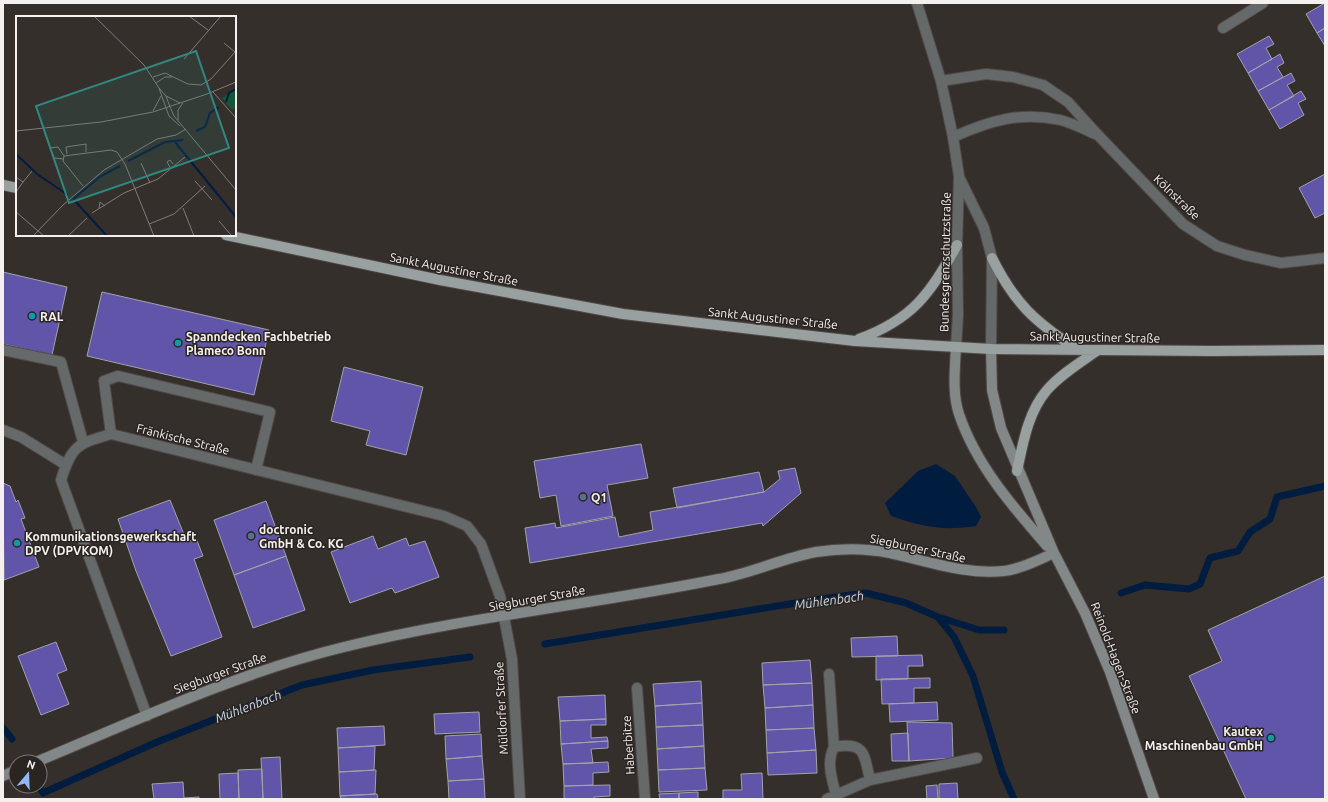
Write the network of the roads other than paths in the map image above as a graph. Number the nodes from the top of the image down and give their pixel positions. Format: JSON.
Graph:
{"nodes":[{"id":1,"x":917,"y":3,"type":"edge"},
{"id":2,"x":1263,"y":3,"type":"edge"},
{"id":3,"x":1223,"y":28,"type":"dead end"},
{"id":4,"x":941,"y":81,"type":"junction"},
{"id":5,"x":1097,"y":134,"type":"junction"},
{"id":6,"x":953,"y":137,"type":"junction"},
{"id":7,"x":959,"y":176,"type":"junction"},
{"id":8,"x":3,"y":185,"type":"edge"},
{"id":9,"x":16,"y":188,"type":"edge"},
{"id":10,"x":231,"y":236,"type":"edge"},
{"id":11,"x":957,"y":245,"type":"junction"},
{"id":12,"x":992,"y":258,"type":"junction"},
{"id":13,"x":1325,"y":258,"type":"edge"},
{"id":14,"x":855,"y":341,"type":"junction"},
{"id":15,"x":956,"y":347,"type":"junction"},
{"id":16,"x":991,"y":349,"type":"junction"},
{"id":17,"x":3,"y":350,"type":"edge"},
{"id":18,"x":1078,"y":350,"type":"junction"},
{"id":19,"x":1098,"y":350,"type":"junction"},
{"id":20,"x":1325,"y":350,"type":"edge"},
{"id":21,"x":3,"y":430,"type":"edge"},
{"id":22,"x":111,"y":434,"type":"junction"},
{"id":23,"x":83,"y":442,"type":"junction"},
{"id":24,"x":66,"y":465,"type":"junction"},
{"id":25,"x":256,"y":470,"type":"junction"},
{"id":26,"x":1017,"y":470,"type":"junction"},
{"id":27,"x":1054,"y":554,"type":"junction"},
{"id":28,"x":504,"y":617,"type":"junction"},
{"id":29,"x":829,"y":674,"type":"dead end"},
{"id":30,"x":637,"y":688,"type":"dead end"},
{"id":31,"x":147,"y":716,"type":"junction"},
{"id":32,"x":834,"y":747,"type":"junction"},
{"id":33,"x":48,"y":757,"type":"edge"},
{"id":34,"x":977,"y":758,"type":"dead end"},
{"id":35,"x":870,"y":780,"type":"junction"},
{"id":36,"x":831,"y":797,"type":"edge"},
{"id":37,"x":520,"y":799,"type":"edge"},
{"id":38,"x":645,"y":799,"type":"edge"},
{"id":39,"x":1154,"y":799,"type":"edge"}],
"edges":[{"from":1,"to":4,"type":"street","name":"Bundesgrenzschutzstraße"},
{"from":2,"to":3,"type":"street"},
{"from":4,"to":5,"type":"street","name":"Kölnstraße"},
{"from":4,"to":6,"type":"street","name":"Bundesgrenzschutzstraße"},
{"from":5,"to":6,"type":"street","name":"Kölnstraße"},
{"from":5,"to":13,"type":"street","name":"Kölnstraße"},
{"from":6,"to":7,"type":"street","name":"Bundesgrenzschutzstraße"},
{"from":7,"to":11,"type":"street","name":"Bundesgrenzschutzstraße"},
{"from":7,"to":12,"type":"street","name":"Bundesgrenzschutzstraße"},
{"from":8,"to":9,"type":"main road"},
{"from":10,"to":14,"type":"main road","name":"Sankt Augustiner Straße"},
{"from":11,"to":14,"type":"main road"},
{"from":11,"to":15,"type":"street","name":"Bundesgrenzschutzstraße"},
{"from":12,"to":16,"type":"street","name":"Bundesgrenzschutzstraße"},
{"from":12,"to":18,"type":"main road"},
{"from":14,"to":15,"type":"main road","name":"Sankt Augustiner Straße"},
{"from":15,"to":16,"type":"main road","name":"Sankt Augustiner Straße"},
{"from":15,"to":27,"type":"main road","name":"Reinold-Hagen-Straße"},
{"from":16,"to":18,"type":"main road","name":"Sankt Augustiner Straße"},
{"from":16,"to":26,"type":"main road","name":"Reinold-Hagen-Straße"},
{"from":17,"to":23,"type":"street"},
{"from":18,"to":19,"type":"main road","name":"Sankt Augustiner Straße"},
{"from":19,"to":20,"type":"main road","name":"Sankt Augustiner Straße"},
{"from":19,"to":26,"type":"main road"},
{"from":21,"to":24,"type":"street"},
{"from":22,"to":23,"type":"street","name":"Fränkische Straße"},
{"from":22,"to":25,"type":"street","name":"Fränkische Straße"},
{"from":22,"to":25,"type":"street"},
{"from":23,"to":24,"type":"street"},
{"from":24,"to":31,"type":"street"},
{"from":25,"to":28,"type":"street","name":"Fränkische Straße"},
{"from":26,"to":27,"type":"main road","name":"Reinold-Hagen-Straße"},
{"from":27,"to":28,"type":"main road","name":"Siegburger Straße"},
{"from":27,"to":39,"type":"main road","name":"Reinold-Hagen-Straße"},
{"from":28,"to":31,"type":"main road","name":"Siegburger Straße"},
{"from":28,"to":37,"type":"street","name":"Müldorfer Straße"},
{"from":29,"to":32,"type":"street"},
{"from":30,"to":38,"type":"street","name":"Haberbitze"},
{"from":31,"to":33,"type":"main road","name":"Siegburger Straße"},
{"from":32,"to":35,"type":"street"},
{"from":32,"to":36,"type":"street"},
{"from":34,"to":35,"type":"street"},
{"from":35,"to":36,"type":"street"}]}
